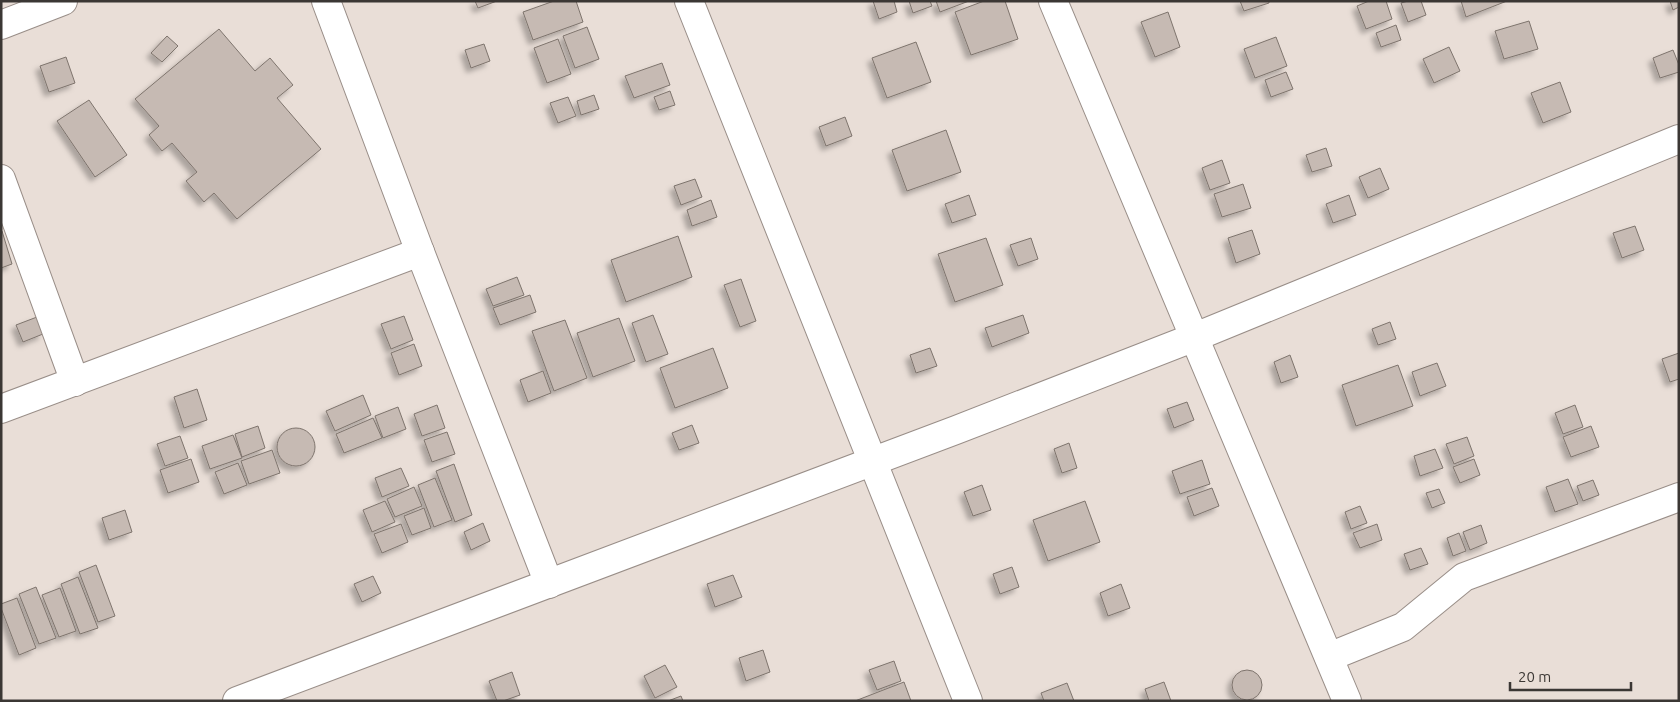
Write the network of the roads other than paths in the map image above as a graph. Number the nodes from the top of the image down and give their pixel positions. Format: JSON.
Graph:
{"nodes":[{"id":1,"x":63,"y":1,"type":"edge"},
{"id":2,"x":326,"y":1,"type":"edge"},
{"id":3,"x":689,"y":1,"type":"edge"},
{"id":4,"x":1053,"y":1,"type":"edge"},
{"id":5,"x":1,"y":25,"type":"edge"},
{"id":6,"x":1679,"y":139,"type":"edge"},
{"id":7,"x":1,"y":179,"type":"edge"},
{"id":8,"x":420,"y":252,"type":"junction"},
{"id":9,"x":1195,"y":337,"type":"junction"},
{"id":10,"x":75,"y":382,"type":"junction"},
{"id":11,"x":1,"y":409,"type":"edge"},
{"id":12,"x":872,"y":462,"type":"junction"},
{"id":13,"x":1679,"y":497,"type":"edge"},
{"id":14,"x":549,"y":584,"type":"junction"},
{"id":15,"x":1329,"y":657,"type":"junction"},
{"id":16,"x":237,"y":701,"type":"edge"},
{"id":17,"x":968,"y":701,"type":"edge"},
{"id":18,"x":1347,"y":701,"type":"edge"}],
"edges":[{"from":1,"to":5,"type":"street"},
{"from":2,"to":8,"type":"street"},
{"from":3,"to":12,"type":"street"},
{"from":4,"to":9,"type":"street"},
{"from":6,"to":9,"type":"street"},
{"from":7,"to":10,"type":"street"},
{"from":8,"to":10,"type":"street"},
{"from":8,"to":14,"type":"street"},
{"from":9,"to":12,"type":"street"},
{"from":9,"to":15,"type":"street"},
{"from":10,"to":11,"type":"street"},
{"from":12,"to":14,"type":"street"},
{"from":12,"to":17,"type":"street"},
{"from":13,"to":15,"type":"street"},
{"from":14,"to":16,"type":"street"},
{"from":15,"to":18,"type":"street"}]}
